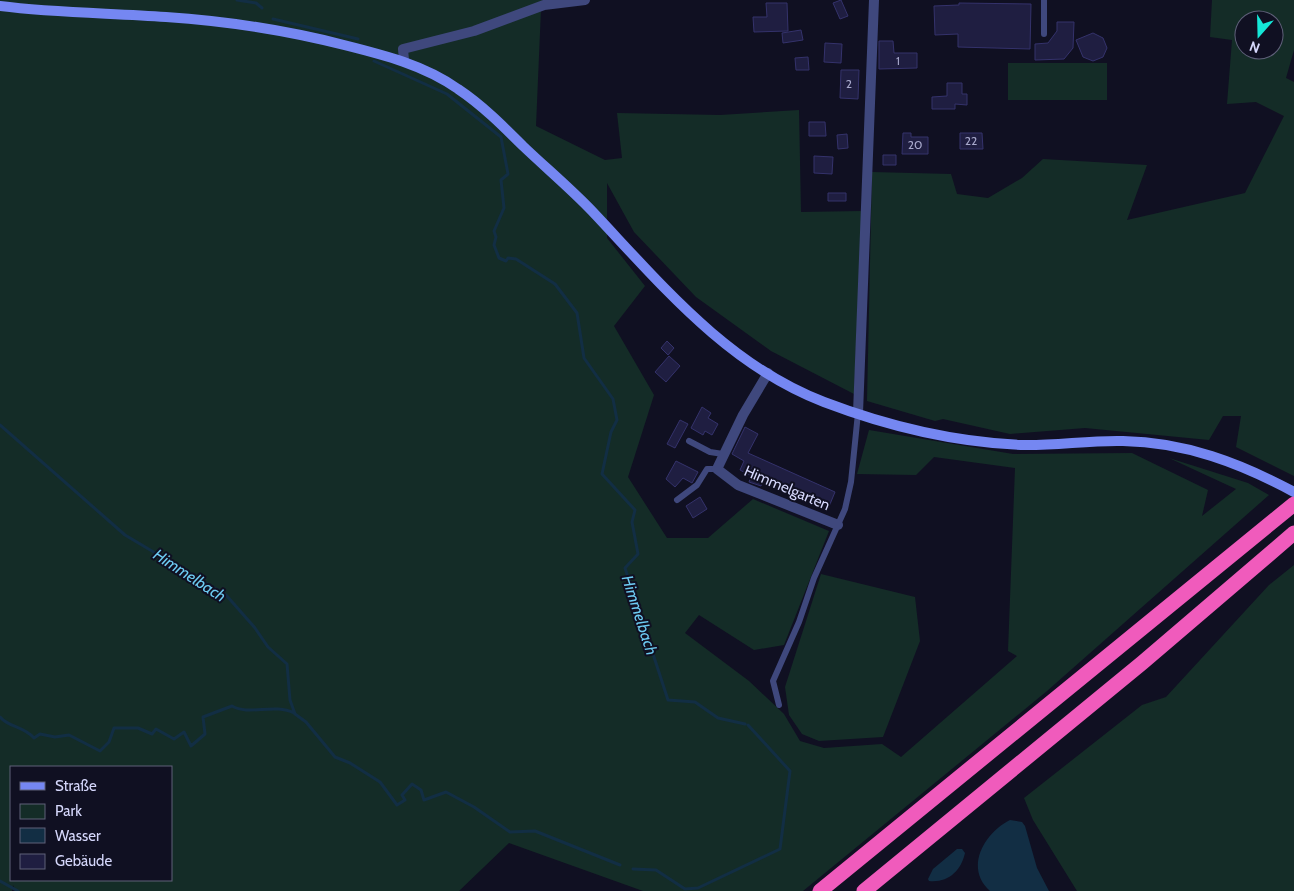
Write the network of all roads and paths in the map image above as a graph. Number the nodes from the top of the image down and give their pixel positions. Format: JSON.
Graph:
{"nodes":[{"id":1,"x":584,"y":0,"type":"edge"},
{"id":2,"x":874,"y":0,"type":"edge"},
{"id":3,"x":1044,"y":0,"type":"edge"},
{"id":4,"x":0,"y":6,"type":"edge"},
{"id":5,"x":1044,"y":34,"type":"dead end"},
{"id":6,"x":404,"y":60,"type":"junction"},
{"id":7,"x":768,"y":373,"type":"junction"},
{"id":8,"x":858,"y":413,"type":"junction"},
{"id":9,"x":688,"y":441,"type":"dead end"},
{"id":10,"x":723,"y":454,"type":"junction"},
{"id":11,"x":717,"y":468,"type":"junction"},
{"id":12,"x":1294,"y":492,"type":"edge"},
{"id":13,"x":677,"y":500,"type":"dead end"},
{"id":14,"x":1294,"y":504,"type":"edge"},
{"id":15,"x":838,"y":525,"type":"junction"},
{"id":16,"x":1294,"y":533,"type":"edge"},
{"id":17,"x":779,"y":705,"type":"dead end"},
{"id":18,"x":820,"y":891,"type":"edge"},
{"id":19,"x":864,"y":891,"type":"edge"}],
"edges":[{"from":1,"to":6,"type":"street"},
{"from":2,"to":8,"type":"street"},
{"from":3,"to":5,"type":"lane"},
{"from":4,"to":6,"type":"street"},
{"from":6,"to":7,"type":"street"},
{"from":7,"to":8,"type":"street"},
{"from":7,"to":10,"type":"street"},
{"from":8,"to":12,"type":"street"},
{"from":8,"to":15,"type":"lane"},
{"from":9,"to":10,"type":"lane"},
{"from":10,"to":11,"type":"street"},
{"from":11,"to":13,"type":"lane"},
{"from":11,"to":15,"type":"street","name":"Himmelgarten"},
{"from":14,"to":18,"type":"highway"},
{"from":15,"to":17,"type":"lane"},
{"from":16,"to":19,"type":"highway"}]}
